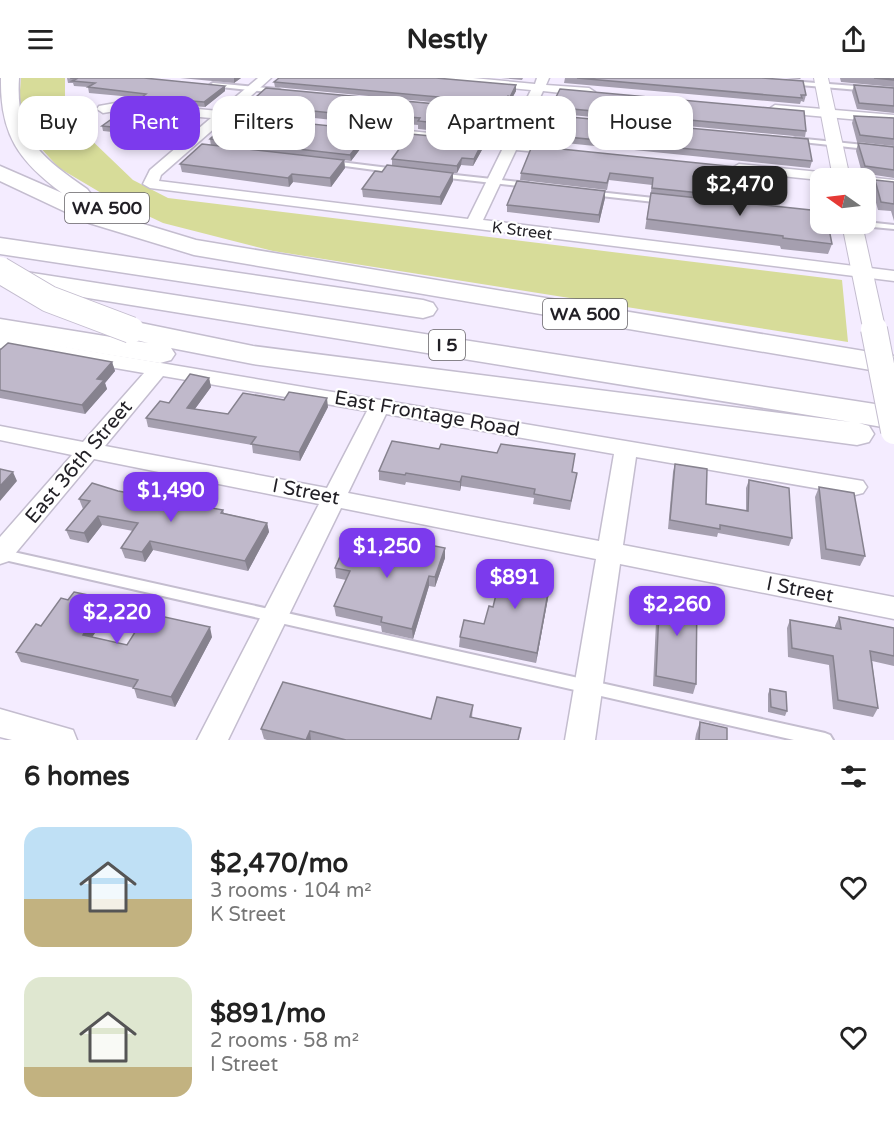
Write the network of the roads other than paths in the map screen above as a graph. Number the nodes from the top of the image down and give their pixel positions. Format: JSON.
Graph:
{"nodes":[{"id":1,"x":10,"y":78,"type":"edge"},
{"id":2,"x":265,"y":78,"type":"edge"},
{"id":3,"x":435,"y":78,"type":"edge"},
{"id":4,"x":778,"y":82,"type":"edge"},
{"id":5,"x":821,"y":82,"type":"edge"},
{"id":6,"x":541,"y":83,"type":"edge"},
{"id":7,"x":207,"y":84,"type":"edge"},
{"id":8,"x":253,"y":89,"type":"junction"},
{"id":9,"x":288,"y":92,"type":"edge"},
{"id":10,"x":894,"y":92,"type":"edge"},
{"id":11,"x":608,"y":93,"type":"edge"},
{"id":12,"x":245,"y":96,"type":"edge"},
{"id":13,"x":758,"y":107,"type":"edge"},
{"id":14,"x":103,"y":109,"type":"dead end"},
{"id":15,"x":828,"y":113,"type":"junction"},
{"id":16,"x":212,"y":114,"type":"edge"},
{"id":17,"x":894,"y":119,"type":"edge"},
{"id":18,"x":212,"y":126,"type":"edge"},
{"id":19,"x":326,"y":126,"type":"edge"},
{"id":20,"x":426,"y":136,"type":"edge"},
{"id":21,"x":787,"y":140,"type":"edge"},
{"id":22,"x":835,"y":144,"type":"junction"},
{"id":23,"x":509,"y":150,"type":"edge"},
{"id":24,"x":559,"y":150,"type":"edge"},
{"id":25,"x":894,"y":150,"type":"edge"},
{"id":26,"x":569,"y":151,"type":"edge"},
{"id":27,"x":328,"y":163,"type":"edge"},
{"id":28,"x":721,"y":166,"type":"edge"},
{"id":29,"x":839,"y":168,"type":"edge"},
{"id":30,"x":411,"y":172,"type":"edge"},
{"id":31,"x":0,"y":173,"type":"edge"},
{"id":32,"x":434,"y":175,"type":"edge"},
{"id":33,"x":810,"y":175,"type":"edge"},
{"id":34,"x":493,"y":182,"type":"junction"},
{"id":35,"x":876,"y":182,"type":"edge"},
{"id":36,"x":894,"y":184,"type":"edge"},
{"id":37,"x":540,"y":187,"type":"edge"},
{"id":38,"x":587,"y":192,"type":"edge"},
{"id":39,"x":669,"y":201,"type":"edge"},
{"id":40,"x":473,"y":225,"type":"junction"},
{"id":41,"x":876,"y":225,"type":"edge"},
{"id":42,"x":894,"y":227,"type":"edge"},
{"id":43,"x":854,"y":234,"type":"edge"},
{"id":44,"x":0,"y":246,"type":"edge"},
{"id":45,"x":275,"y":262,"type":"junction"},
{"id":46,"x":0,"y":270,"type":"edge"},
{"id":47,"x":862,"y":272,"type":"junction"},
{"id":48,"x":0,"y":275,"type":"edge"},
{"id":49,"x":894,"y":276,"type":"edge"},
{"id":50,"x":0,"y":328,"type":"edge"},
{"id":51,"x":0,"y":342,"type":"edge"},
{"id":52,"x":894,"y":365,"type":"edge"},
{"id":53,"x":158,"y":369,"type":"junction"},
{"id":54,"x":894,"y":379,"type":"edge"},
{"id":55,"x":571,"y":396,"type":"junction"},
{"id":56,"x":380,"y":406,"type":"junction"},
{"id":57,"x":894,"y":418,"type":"edge"},
{"id":58,"x":894,"y":431,"type":"edge"},
{"id":59,"x":0,"y":433,"type":"edge"},
{"id":60,"x":894,"y":439,"type":"edge"},
{"id":61,"x":626,"y":448,"type":"junction"},
{"id":62,"x":89,"y":450,"type":"junction"},
{"id":63,"x":855,"y":487,"type":"dead end"},
{"id":64,"x":334,"y":498,"type":"junction"},
{"id":65,"x":610,"y":551,"type":"junction"},
{"id":66,"x":0,"y":554,"type":"edge"},
{"id":67,"x":894,"y":608,"type":"edge"},
{"id":68,"x":274,"y":616,"type":"junction"},
{"id":69,"x":588,"y":687,"type":"junction"},
{"id":70,"x":0,"y":723,"type":"edge"},
{"id":71,"x":62,"y":740,"type":"edge"},
{"id":72,"x":212,"y":740,"type":"edge"},
{"id":73,"x":580,"y":740,"type":"edge"},
{"id":74,"x":825,"y":740,"type":"edge"}],
"edges":[{"from":1,"to":45,"type":"highway","number":"WA 500"},
{"from":2,"to":8,"type":"street"},
{"from":3,"to":6,"type":"street"},
{"from":4,"to":5,"type":"lane"},
{"from":5,"to":10,"type":"lane"},
{"from":5,"to":15,"type":"street"},
{"from":6,"to":11,"type":"street"},
{"from":7,"to":8,"type":"lane"},
{"from":8,"to":9,"type":"lane"},
{"from":8,"to":12,"type":"street"},
{"from":13,"to":15,"type":"street"},
{"from":14,"to":16,"type":"street"},
{"from":15,"to":17,"type":"street"},
{"from":15,"to":22,"type":"street"},
{"from":18,"to":40,"type":"street","name":"K Street"},
{"from":19,"to":20,"type":"street"},
{"from":21,"to":22,"type":"lane"},
{"from":22,"to":25,"type":"lane"},
{"from":22,"to":29,"type":"street"},
{"from":23,"to":34,"type":"street"},
{"from":24,"to":26,"type":"street"},
{"from":27,"to":30,"type":"lane"},
{"from":28,"to":33,"type":"street"},
{"from":31,"to":45,"type":"highway"},
{"from":32,"to":34,"type":"lane"},
{"from":34,"to":37,"type":"lane"},
{"from":34,"to":40,"type":"street"},
{"from":35,"to":36,"type":"street"},
{"from":38,"to":39,"type":"lane"},
{"from":40,"to":47,"type":"street","name":"K Street"},
{"from":41,"to":42,"type":"lane"},
{"from":43,"to":47,"type":"street"},
{"from":44,"to":54,"type":"highway","number":"I 5"},
{"from":45,"to":52,"type":"highway","number":"WA 500"},
{"from":46,"to":55,"type":"highway","bridge":true},
{"from":47,"to":49,"type":"street","name":"K Street"},
{"from":47,"to":58,"type":"street","bridge":true},
{"from":48,"to":57,"type":"highway","number":"I 5"},
{"from":50,"to":55,"type":"highway"},
{"from":51,"to":53,"type":"street","name":"East Frontage Road"},
{"from":53,"to":56,"type":"street","name":"East Frontage Road"},
{"from":53,"to":62,"type":"street","name":"East 36th Street"},
{"from":55,"to":60,"type":"highway"},
{"from":56,"to":61,"type":"street","name":"East Frontage Road"},
{"from":56,"to":64,"type":"street"},
{"from":59,"to":62,"type":"street","name":"I Street"},
{"from":61,"to":63,"type":"street","name":"East Frontage Road"},
{"from":61,"to":65,"type":"street"},
{"from":62,"to":64,"type":"street","name":"I Street"},
{"from":62,"to":66,"type":"street","name":"East 36th Street"},
{"from":64,"to":65,"type":"street","name":"I Street"},
{"from":64,"to":68,"type":"street"},
{"from":65,"to":67,"type":"street","name":"I Street"},
{"from":65,"to":69,"type":"street"},
{"from":66,"to":68,"type":"lane"},
{"from":68,"to":69,"type":"lane"},
{"from":68,"to":72,"type":"street"},
{"from":69,"to":73,"type":"street"},
{"from":69,"to":74,"type":"lane"},
{"from":70,"to":71,"type":"street"}]}
